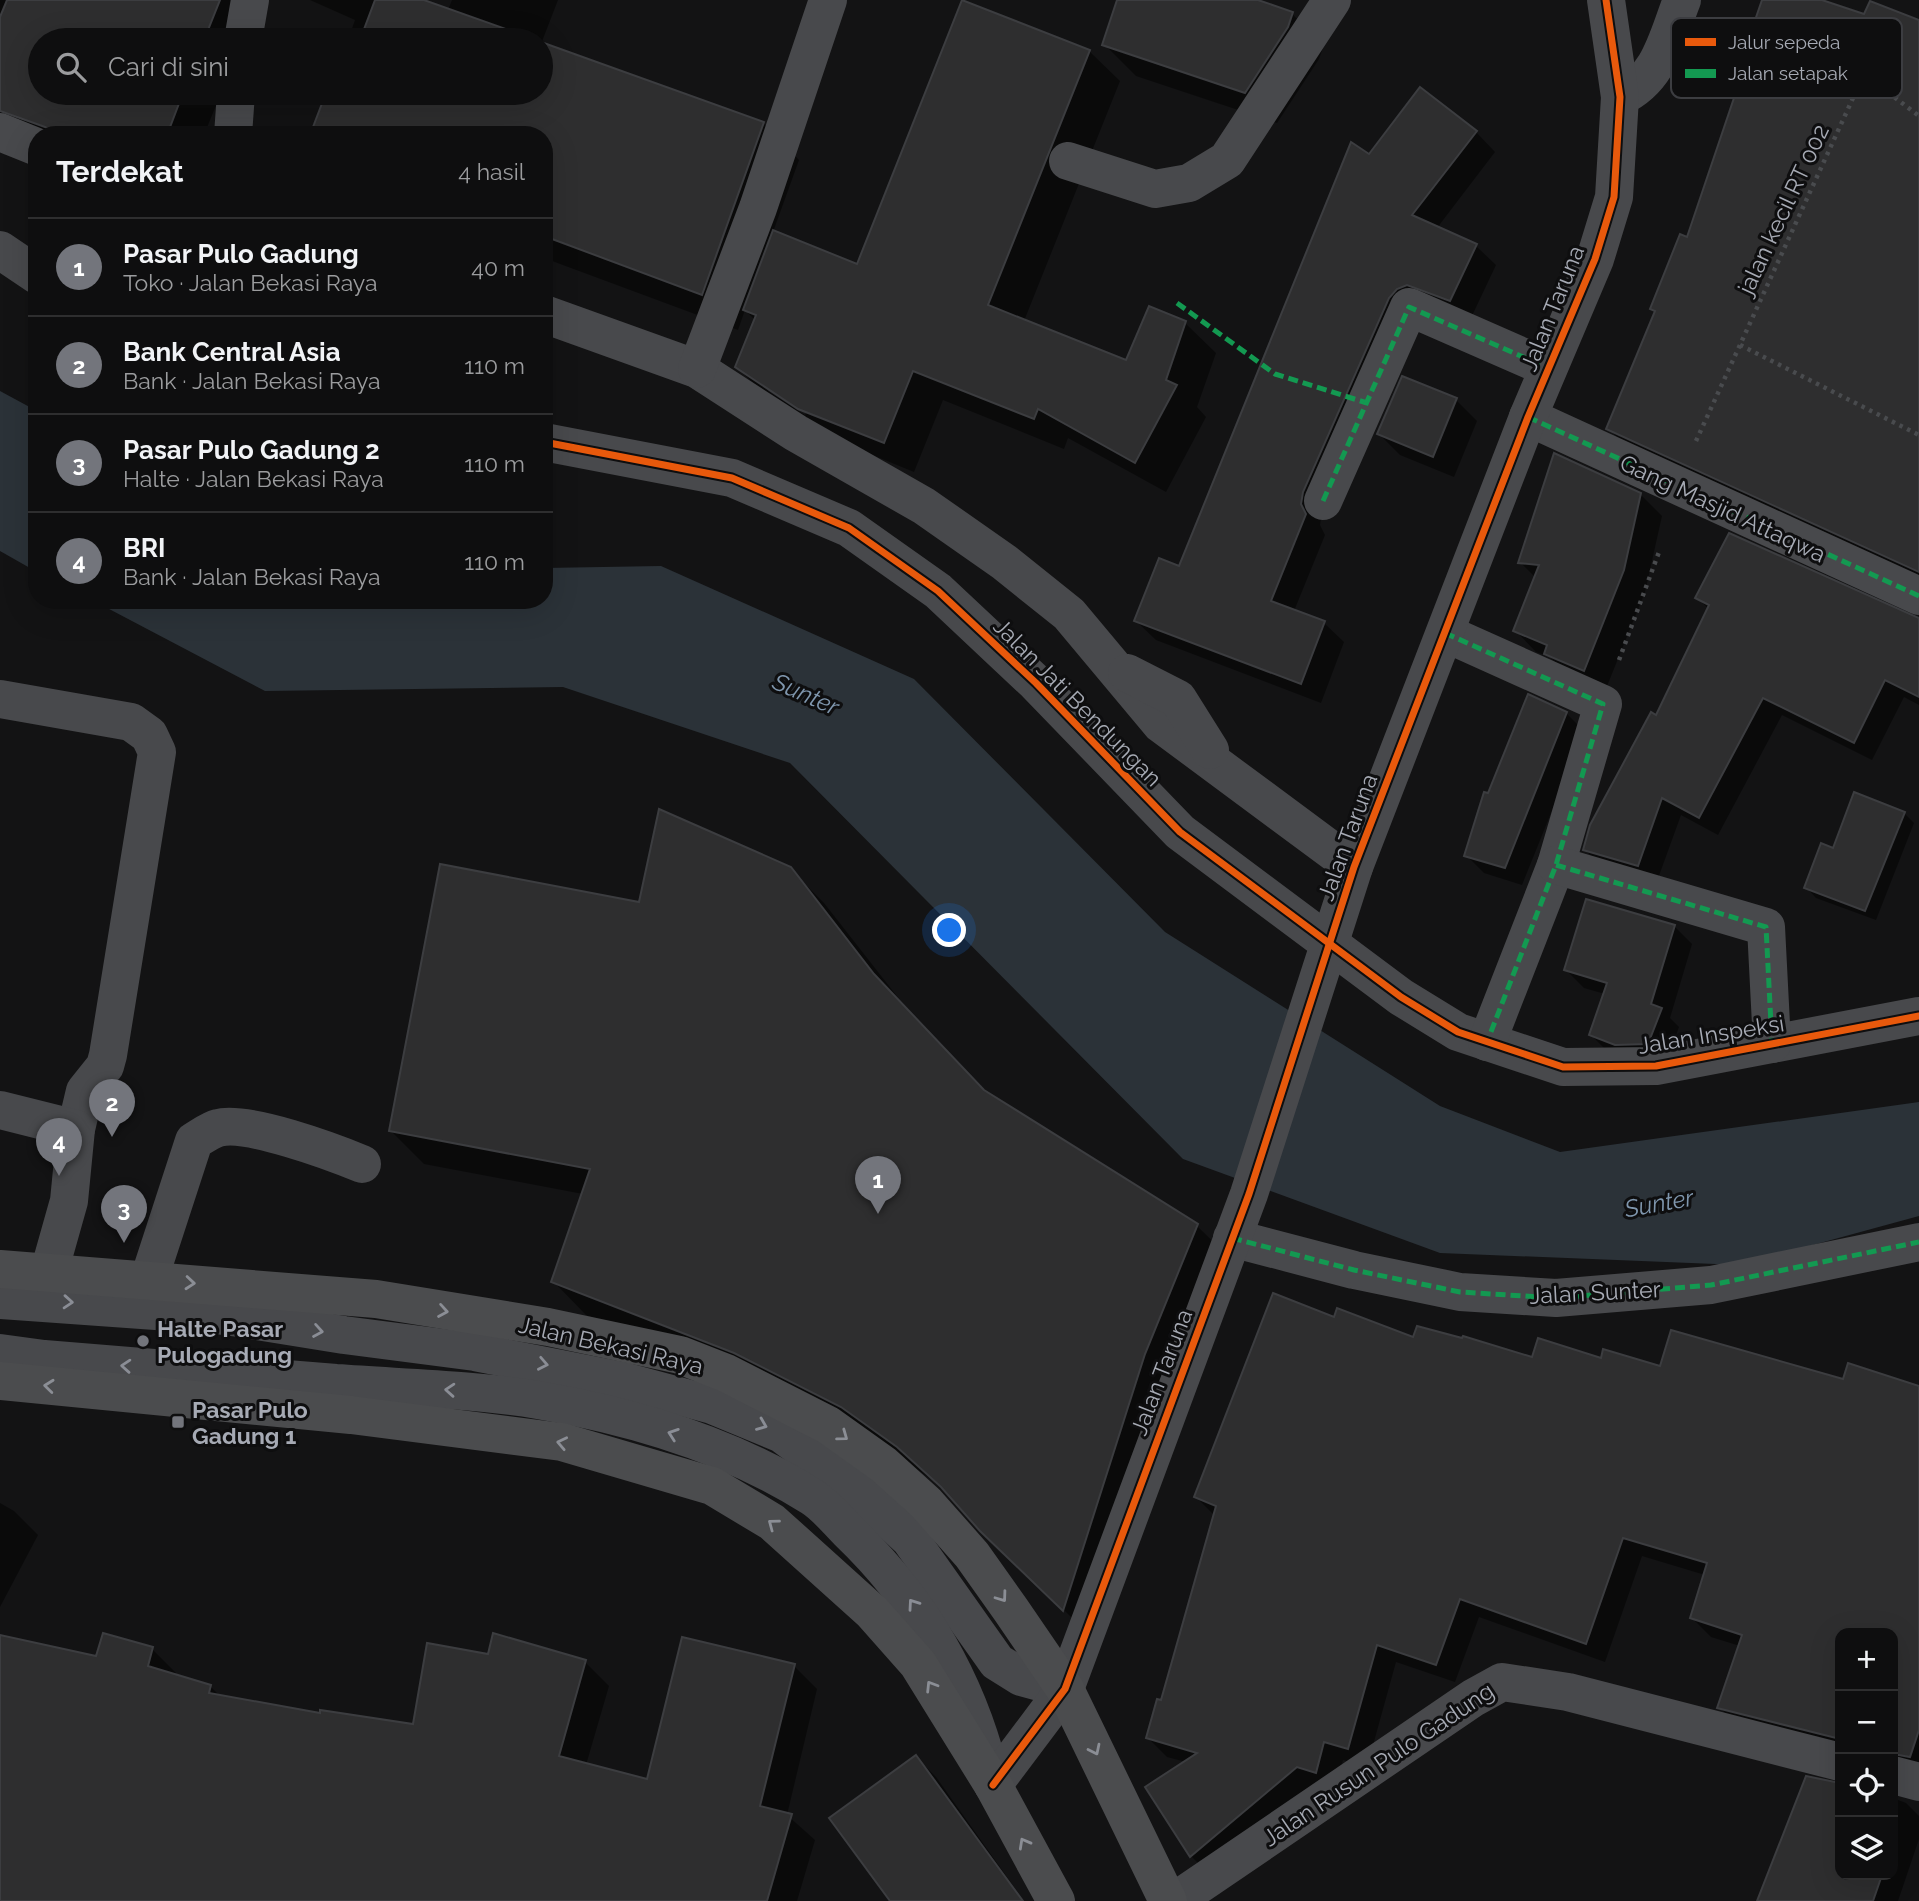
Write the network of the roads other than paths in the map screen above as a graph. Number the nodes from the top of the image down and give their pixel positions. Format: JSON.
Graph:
{"nodes":[{"id":1,"x":250,"y":0,"type":"edge"},
{"id":2,"x":828,"y":0,"type":"edge"},
{"id":3,"x":1606,"y":0,"type":"edge"},
{"id":4,"x":1682,"y":0,"type":"edge"},
{"id":5,"x":1327,"y":1,"type":"edge"},
{"id":6,"x":1675,"y":18,"type":"edge"},
{"id":7,"x":1671,"y":27,"type":"edge"},
{"id":8,"x":245,"y":28,"type":"edge"},
{"id":9,"x":1620,"y":97,"type":"junction"},
{"id":10,"x":235,"y":105,"type":"edge"},
{"id":11,"x":234,"y":126,"type":"edge"},
{"id":12,"x":0,"y":132,"type":"edge"},
{"id":13,"x":28,"y":143,"type":"edge"},
{"id":14,"x":1068,"y":161,"type":"dead end"},
{"id":15,"x":0,"y":250,"type":"edge"},
{"id":16,"x":28,"y":269,"type":"edge"},
{"id":17,"x":553,"y":317,"type":"edge"},
{"id":18,"x":1548,"y":368,"type":"junction"},
{"id":19,"x":697,"y":369,"type":"junction"},
{"id":20,"x":1528,"y":417,"type":"junction"},
{"id":21,"x":553,"y":444,"type":"edge"},
{"id":22,"x":1323,"y":501,"type":"dead end"},
{"id":23,"x":1919,"y":596,"type":"edge"},
{"id":24,"x":1445,"y":633,"type":"junction"},
{"id":25,"x":0,"y":699,"type":"edge"},
{"id":26,"x":1556,"y":865,"type":"junction"},
{"id":27,"x":1354,"y":867,"type":"junction"},
{"id":28,"x":1331,"y":944,"type":"junction"},
{"id":29,"x":1919,"y":1016,"type":"edge"},
{"id":30,"x":1486,"y":1042,"type":"junction"},
{"id":31,"x":1772,"y":1044,"type":"junction"},
{"id":32,"x":0,"y":1110,"type":"edge"},
{"id":33,"x":76,"y":1129,"type":"junction"},
{"id":34,"x":362,"y":1164,"type":"dead end"},
{"id":35,"x":1232,"y":1238,"type":"junction"},
{"id":36,"x":1919,"y":1242,"type":"edge"},
{"id":37,"x":0,"y":1269,"type":"edge"},
{"id":38,"x":49,"y":1272,"type":"junction"},
{"id":39,"x":149,"y":1279,"type":"junction"},
{"id":40,"x":0,"y":1300,"type":"edge"},
{"id":41,"x":0,"y":1353,"type":"edge"},
{"id":42,"x":0,"y":1381,"type":"edge"},
{"id":43,"x":1065,"y":1689,"type":"junction"},
{"id":44,"x":1835,"y":1761,"type":"edge"},
{"id":45,"x":1898,"y":1777,"type":"edge"},
{"id":46,"x":1919,"y":1782,"type":"edge"},
{"id":47,"x":993,"y":1785,"type":"junction"},
{"id":48,"x":1056,"y":1901,"type":"edge"},
{"id":49,"x":1168,"y":1901,"type":"edge"},
{"id":50,"x":1175,"y":1901,"type":"edge"}],
"edges":[{"from":1,"to":8,"type":"street"},
{"from":2,"to":19,"type":"street"},
{"from":3,"to":9,"type":"street","name":"Jalan Taruna"},
{"from":4,"to":6,"type":"street"},
{"from":5,"to":14,"type":"street"},
{"from":7,"to":9,"type":"street"},
{"from":9,"to":18,"type":"street","name":"Jalan Taruna"},
{"from":10,"to":11,"type":"street"},
{"from":12,"to":13,"type":"street"},
{"from":15,"to":16,"type":"street"},
{"from":17,"to":19,"type":"street"},
{"from":18,"to":20,"type":"street","name":"Jalan Taruna"},
{"from":18,"to":22,"type":"street"},
{"from":19,"to":27,"type":"street"},
{"from":20,"to":23,"type":"street","name":"Gang Masjid Attaqwa"},
{"from":20,"to":24,"type":"street","name":"Jalan Taruna"},
{"from":21,"to":28,"type":"street","name":"Jalan Jati Bendungan"},
{"from":24,"to":26,"type":"street"},
{"from":24,"to":27,"type":"street","name":"Jalan Taruna"},
{"from":25,"to":33,"type":"street"},
{"from":26,"to":30,"type":"street"},
{"from":26,"to":31,"type":"street"},
{"from":27,"to":28,"type":"street","name":"Jalan Taruna"},
{"from":28,"to":30,"type":"street","name":"Jalan Inspeksi"},
{"from":28,"to":35,"type":"street","name":"Jalan Taruna"},
{"from":29,"to":31,"type":"street","name":"Jalan Inspeksi"},
{"from":30,"to":31,"type":"street","name":"Jalan Inspeksi"},
{"from":32,"to":33,"type":"street"},
{"from":33,"to":38,"type":"street"},
{"from":34,"to":39,"type":"street"},
{"from":35,"to":36,"type":"street","name":"Jalan Sunter"},
{"from":35,"to":43,"type":"street","name":"Jalan Taruna"},
{"from":37,"to":38,"type":"main road","name":"Jalan Bekasi Raya"},
{"from":38,"to":39,"type":"main road","name":"Jalan Bekasi Raya"},
{"from":39,"to":43,"type":"main road","name":"Jalan Bekasi Raya","one_way":true},
{"from":40,"to":43,"type":"street","one_way":true},
{"from":47,"to":41,"type":"street","one_way":true},
{"from":47,"to":42,"type":"main road","one_way":true},
{"from":43,"to":47,"type":"street","name":"Jalan Taruna"},
{"from":43,"to":49,"type":"main road","name":"Jalan Bekasi Raya","one_way":true},
{"from":44,"to":50,"type":"street","name":"Jalan Rusun Pulo Gadung"},
{"from":45,"to":46,"type":"street"},
{"from":48,"to":47,"type":"main road","one_way":true}]}
